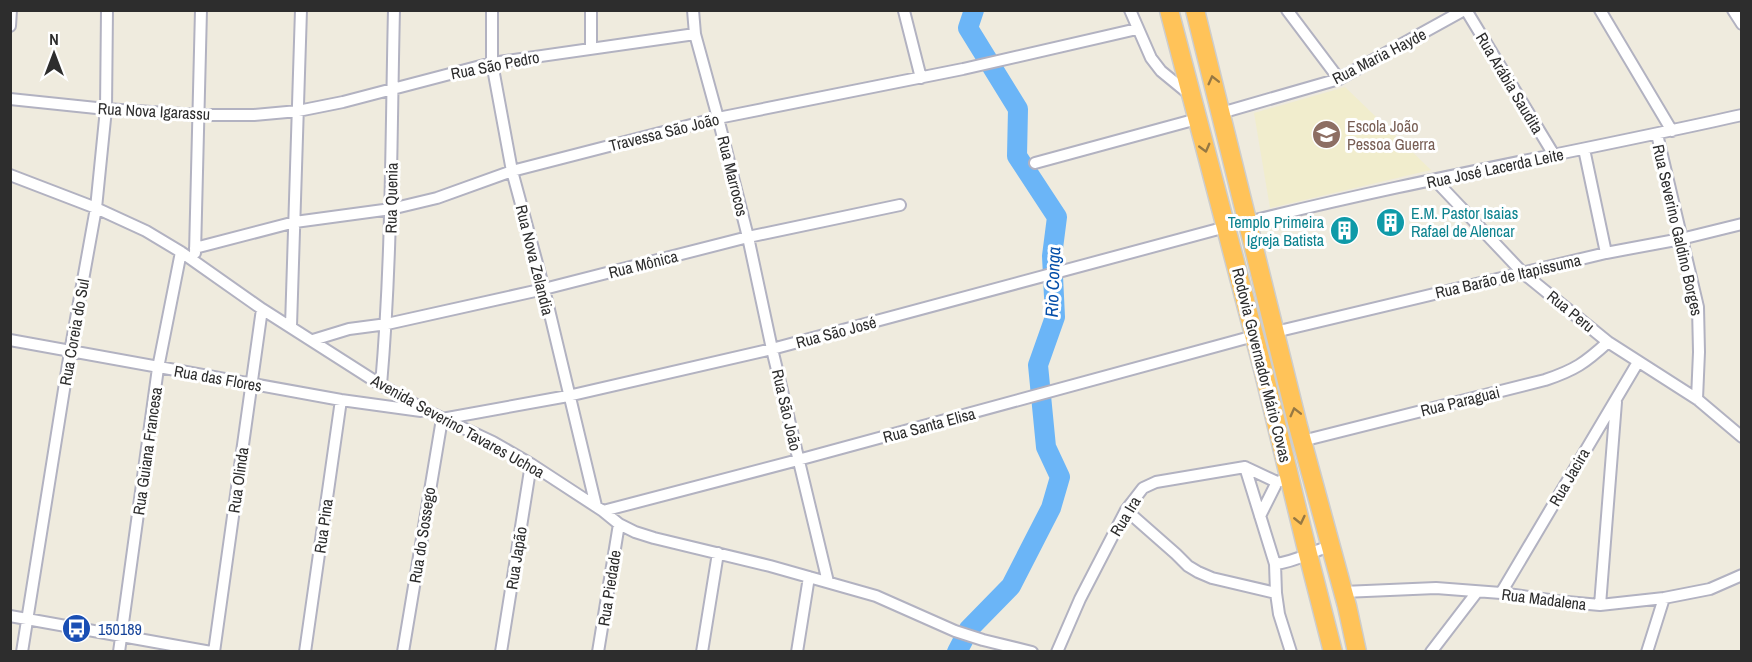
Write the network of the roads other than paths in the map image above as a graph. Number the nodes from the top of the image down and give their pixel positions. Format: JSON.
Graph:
{"nodes":[{"id":1,"x":11,"y":10,"type":"edge"},
{"id":2,"x":107,"y":10,"type":"edge"},
{"id":3,"x":201,"y":10,"type":"edge"},
{"id":4,"x":301,"y":10,"type":"edge"},
{"id":5,"x":394,"y":10,"type":"edge"},
{"id":6,"x":492,"y":10,"type":"edge"},
{"id":7,"x":591,"y":10,"type":"edge"},
{"id":8,"x":693,"y":10,"type":"edge"},
{"id":9,"x":1130,"y":10,"type":"edge"},
{"id":10,"x":1169,"y":10,"type":"edge"},
{"id":11,"x":1195,"y":10,"type":"edge"},
{"id":12,"x":1287,"y":10,"type":"edge"},
{"id":13,"x":1465,"y":10,"type":"edge"},
{"id":14,"x":1599,"y":10,"type":"edge"},
{"id":15,"x":1733,"y":10,"type":"edge"},
{"id":16,"x":904,"y":11,"type":"edge"},
{"id":17,"x":1742,"y":24,"type":"edge"},
{"id":18,"x":10,"y":26,"type":"edge"},
{"id":19,"x":1137,"y":29,"type":"junction"},
{"id":20,"x":695,"y":34,"type":"junction"},
{"id":21,"x":591,"y":48,"type":"junction"},
{"id":22,"x":492,"y":63,"type":"junction"},
{"id":23,"x":921,"y":78,"type":"junction"},
{"id":24,"x":1339,"y":79,"type":"junction"},
{"id":25,"x":392,"y":89,"type":"junction"},
{"id":26,"x":1191,"y":97,"type":"junction"},
{"id":27,"x":10,"y":99,"type":"edge"},
{"id":28,"x":106,"y":109,"type":"junction"},
{"id":29,"x":298,"y":111,"type":"junction"},
{"id":30,"x":1221,"y":113,"type":"junction"},
{"id":31,"x":197,"y":115,"type":"junction"},
{"id":32,"x":1742,"y":115,"type":"edge"},
{"id":33,"x":718,"y":118,"type":"junction"},
{"id":34,"x":1197,"y":119,"type":"junction"},
{"id":35,"x":1672,"y":131,"type":"junction"},
{"id":36,"x":1657,"y":134,"type":"junction"},
{"id":37,"x":1584,"y":149,"type":"junction"},
{"id":38,"x":1554,"y":155,"type":"junction"},
{"id":39,"x":1035,"y":163,"type":"dead end"},
{"id":40,"x":512,"y":171,"type":"junction"},
{"id":41,"x":10,"y":175,"type":"edge"},
{"id":42,"x":1435,"y":180,"type":"junction"},
{"id":43,"x":900,"y":205,"type":"dead end"},
{"id":44,"x":96,"y":208,"type":"junction"},
{"id":45,"x":392,"y":208,"type":"junction"},
{"id":46,"x":295,"y":222,"type":"junction"},
{"id":47,"x":1248,"y":222,"type":"junction"},
{"id":48,"x":1742,"y":224,"type":"edge"},
{"id":49,"x":1226,"y":227,"type":"junction"},
{"id":50,"x":748,"y":237,"type":"junction"},
{"id":51,"x":1681,"y":239,"type":"junction"},
{"id":52,"x":195,"y":248,"type":"junction"},
{"id":53,"x":181,"y":252,"type":"junction"},
{"id":54,"x":1606,"y":253,"type":"junction"},
{"id":55,"x":195,"y":261,"type":"junction"},
{"id":56,"x":1523,"y":273,"type":"junction"},
{"id":57,"x":543,"y":289,"type":"junction"},
{"id":58,"x":262,"y":309,"type":"junction"},
{"id":59,"x":387,"y":324,"type":"junction"},
{"id":60,"x":291,"y":326,"type":"junction"},
{"id":61,"x":1275,"y":332,"type":"junction"},
{"id":62,"x":1254,"y":336,"type":"junction"},
{"id":63,"x":10,"y":340,"type":"edge"},
{"id":64,"x":313,"y":340,"type":"junction"},
{"id":65,"x":1608,"y":342,"type":"junction"},
{"id":66,"x":772,"y":349,"type":"junction"},
{"id":67,"x":70,"y":352,"type":"junction"},
{"id":68,"x":1638,"y":362,"type":"junction"},
{"id":69,"x":158,"y":368,"type":"junction"},
{"id":70,"x":251,"y":384,"type":"junction"},
{"id":71,"x":381,"y":385,"type":"junction"},
{"id":72,"x":568,"y":396,"type":"junction"},
{"id":73,"x":1616,"y":398,"type":"junction"},
{"id":74,"x":1697,"y":399,"type":"junction"},
{"id":75,"x":341,"y":400,"type":"junction"},
{"id":76,"x":427,"y":411,"type":"junction"},
{"id":77,"x":442,"y":419,"type":"junction"},
{"id":78,"x":1742,"y":437,"type":"edge"},
{"id":79,"x":1302,"y":441,"type":"junction"},
{"id":80,"x":798,"y":460,"type":"junction"},
{"id":81,"x":531,"y":464,"type":"junction"},
{"id":82,"x":1245,"y":467,"type":"junction"},
{"id":83,"x":1284,"y":480,"type":"junction"},
{"id":84,"x":600,"y":509,"type":"junction"},
{"id":85,"x":1126,"y":510,"type":"junction"},
{"id":86,"x":1260,"y":516,"type":"junction"},
{"id":87,"x":620,"y":524,"type":"junction"},
{"id":88,"x":1330,"y":546,"type":"junction"},
{"id":89,"x":718,"y":553,"type":"junction"},
{"id":90,"x":1308,"y":554,"type":"junction"},
{"id":91,"x":1275,"y":564,"type":"junction"},
{"id":92,"x":1742,"y":575,"type":"edge"},
{"id":93,"x":809,"y":577,"type":"junction"},
{"id":94,"x":828,"y":582,"type":"junction"},
{"id":95,"x":1343,"y":592,"type":"junction"},
{"id":96,"x":1477,"y":592,"type":"junction"},
{"id":97,"x":1276,"y":593,"type":"junction"},
{"id":98,"x":1501,"y":593,"type":"junction"},
{"id":99,"x":1665,"y":598,"type":"junction"},
{"id":100,"x":1600,"y":605,"type":"junction"},
{"id":101,"x":10,"y":616,"type":"edge"},
{"id":102,"x":27,"y":619,"type":"junction"},
{"id":103,"x":122,"y":636,"type":"junction"},
{"id":104,"x":22,"y":651,"type":"edge"},
{"id":105,"x":119,"y":651,"type":"edge"},
{"id":106,"x":212,"y":651,"type":"edge"},
{"id":107,"x":305,"y":651,"type":"edge"},
{"id":108,"x":403,"y":651,"type":"edge"},
{"id":109,"x":501,"y":651,"type":"edge"},
{"id":110,"x":598,"y":651,"type":"edge"},
{"id":111,"x":702,"y":651,"type":"edge"},
{"id":112,"x":797,"y":651,"type":"edge"},
{"id":113,"x":1032,"y":651,"type":"edge"},
{"id":114,"x":1057,"y":651,"type":"edge"},
{"id":115,"x":1291,"y":651,"type":"edge"},
{"id":116,"x":1333,"y":651,"type":"edge"},
{"id":117,"x":1357,"y":651,"type":"edge"},
{"id":118,"x":1431,"y":651,"type":"edge"},
{"id":119,"x":1647,"y":651,"type":"edge"}],
"edges":[{"from":1,"to":18,"type":"street"},
{"from":2,"to":28,"type":"street","name":"Rua Coreia do Sul"},
{"from":3,"to":31,"type":"street"},
{"from":4,"to":29,"type":"street"},
{"from":5,"to":25,"type":"street","name":"Rua Quenia"},
{"from":6,"to":22,"type":"street","name":"Rua Nova Zelandia"},
{"from":7,"to":21,"type":"street"},
{"from":8,"to":20,"type":"street","name":"Rua Marrocos"},
{"from":9,"to":19,"type":"street"},
{"from":10,"to":26,"type":"highway","name":"Rodovia Governador Mário Covas"},
{"from":30,"to":11,"type":"highway","name":"Rodovia Governador Mário Covas","one_way":true},
{"from":12,"to":24,"type":"street"},
{"from":13,"to":24,"type":"street","name":"Rua Maria Hayde"},
{"from":13,"to":38,"type":"street","name":"Rua Arábia Saudita"},
{"from":14,"to":35,"type":"street"},
{"from":15,"to":17,"type":"street"},
{"from":16,"to":23,"type":"street"},
{"from":19,"to":23,"type":"street","name":"Travessa São João"},
{"from":19,"to":26,"type":"street"},
{"from":20,"to":21,"type":"street","name":"Rua São Pedro"},
{"from":20,"to":33,"type":"street","name":"Rua Marrocos"},
{"from":21,"to":22,"type":"street","name":"Rua São Pedro"},
{"from":22,"to":25,"type":"street","name":"Rua São Pedro"},
{"from":22,"to":40,"type":"street","name":"Rua Nova Zelandia"},
{"from":23,"to":33,"type":"street","name":"Travessa São João"},
{"from":24,"to":30,"type":"street","name":"Rua Maria Hayde"},
{"from":25,"to":29,"type":"street","name":"Rua São Pedro"},
{"from":25,"to":45,"type":"street","name":"Rua Quenia"},
{"from":26,"to":34,"type":"highway","name":"Rodovia Governador Mário Covas"},
{"from":27,"to":28,"type":"street","name":"Rua Nova Igarassu"},
{"from":28,"to":31,"type":"street","name":"Rua Nova Igarassu"},
{"from":28,"to":44,"type":"street","name":"Rua Coreia do Sul"},
{"from":29,"to":31,"type":"street","name":"Rua Nova Igarassu"},
{"from":29,"to":46,"type":"street"},
{"from":30,"to":47,"type":"highway","name":"Rodovia Governador Mário Covas"},
{"from":31,"to":52,"type":"street"},
{"from":32,"to":35,"type":"street","name":"Rua José Lacerda Leite"},
{"from":33,"to":40,"type":"street","name":"Travessa São João"},
{"from":33,"to":50,"type":"street","name":"Rua Marrocos"},
{"from":34,"to":39,"type":"street"},
{"from":34,"to":49,"type":"highway","name":"Rodovia Governador Mário Covas","one_way":true},
{"from":35,"to":36,"type":"street","name":"Rua José Lacerda Leite"},
{"from":36,"to":37,"type":"street","name":"Rua José Lacerda Leite"},
{"from":36,"to":51,"type":"street","name":"Rua Severino Galdino Borges"},
{"from":37,"to":38,"type":"street","name":"Rua José Lacerda Leite"},
{"from":37,"to":54,"type":"street"},
{"from":38,"to":42,"type":"street","name":"Rua José Lacerda Leite"},
{"from":40,"to":45,"type":"street","name":"Travessa São João"},
{"from":40,"to":57,"type":"street","name":"Rua Nova Zelandia"},
{"from":41,"to":44,"type":"street","name":"Avenida Severino Tavares Uchoa"},
{"from":42,"to":47,"type":"street","name":"Rua José Lacerda Leite"},
{"from":42,"to":56,"type":"street","name":"Rua Peru"},
{"from":43,"to":50,"type":"street","name":"Rua Mônica"},
{"from":44,"to":53,"type":"street","name":"Avenida Severino Tavares Uchoa"},
{"from":44,"to":67,"type":"street","name":"Rua Coreia do Sul"},
{"from":45,"to":46,"type":"street","name":"Travessa São João"},
{"from":45,"to":59,"type":"street","name":"Rua Quenia"},
{"from":46,"to":52,"type":"street","name":"Travessa São João"},
{"from":46,"to":60,"type":"street"},
{"from":47,"to":61,"type":"highway","name":"Rodovia Governador Mário Covas"},
{"from":48,"to":51,"type":"street","name":"Rua Barão de Itapissuma"},
{"from":49,"to":62,"type":"highway","name":"Rodovia Governador Mário Covas"},
{"from":49,"to":66,"type":"street","name":"Rua São José"},
{"from":50,"to":57,"type":"street","name":"Rua Mônica"},
{"from":50,"to":66,"type":"street","name":"Rua São João"},
{"from":51,"to":54,"type":"street","name":"Rua Barão de Itapissuma"},
{"from":51,"to":74,"type":"street","name":"Rua Severino Galdino Borges"},
{"from":52,"to":55,"type":"street"},
{"from":53,"to":55,"type":"street","name":"Avenida Severino Tavares Uchoa"},
{"from":53,"to":69,"type":"street","name":"Rua Guiana Francesa"},
{"from":54,"to":56,"type":"street","name":"Rua Barão de Itapissuma"},
{"from":55,"to":58,"type":"street","name":"Avenida Severino Tavares Uchoa"},
{"from":56,"to":61,"type":"street","name":"Rua Barão de Itapissuma"},
{"from":56,"to":65,"type":"street","name":"Rua Peru"},
{"from":57,"to":59,"type":"street","name":"Rua Mônica"},
{"from":57,"to":72,"type":"street","name":"Rua Nova Zelandia"},
{"from":58,"to":60,"type":"street","name":"Avenida Severino Tavares Uchoa"},
{"from":58,"to":70,"type":"street","name":"Rua Olinda"},
{"from":59,"to":64,"type":"street","name":"Rua Mônica"},
{"from":59,"to":71,"type":"street","name":"Rua Quenia"},
{"from":60,"to":64,"type":"street","name":"Avenida Severino Tavares Uchoa"},
{"from":79,"to":61,"type":"highway","name":"Rodovia Governador Mário Covas","one_way":true},
{"from":62,"to":80,"type":"street","name":"Rua Santa Elisa"},
{"from":62,"to":83,"type":"highway","name":"Rodovia Governador Mário Covas"},
{"from":63,"to":67,"type":"street","name":"Rua das Flores"},
{"from":64,"to":71,"type":"street","name":"Avenida Severino Tavares Uchoa"},
{"from":65,"to":68,"type":"street","name":"Rua Peru"},
{"from":65,"to":79,"type":"street","name":"Rua Paraguai"},
{"from":66,"to":72,"type":"street","name":"Rua São José"},
{"from":66,"to":80,"type":"street","name":"Rua São João"},
{"from":67,"to":69,"type":"street","name":"Rua das Flores"},
{"from":67,"to":102,"type":"street","name":"Rua Coreia do Sul"},
{"from":68,"to":73,"type":"street","name":"Rua Jacira"},
{"from":68,"to":74,"type":"street","name":"Rua Peru"},
{"from":69,"to":70,"type":"street","name":"Rua das Flores"},
{"from":69,"to":103,"type":"street","name":"Rua Guiana Francesa"},
{"from":70,"to":75,"type":"street","name":"Rua das Flores"},
{"from":70,"to":106,"type":"street","name":"Rua Olinda"},
{"from":71,"to":76,"type":"street","name":"Avenida Severino Tavares Uchoa"},
{"from":72,"to":77,"type":"street","name":"Rua São José"},
{"from":72,"to":84,"type":"street","name":"Rua Nova Zelandia"},
{"from":73,"to":98,"type":"street","name":"Rua Jacira"},
{"from":73,"to":100,"type":"street"},
{"from":74,"to":78,"type":"street","name":"Rua Peru"},
{"from":75,"to":76,"type":"street","name":"Rua das Flores"},
{"from":75,"to":107,"type":"street","name":"Rua Pina"},
{"from":76,"to":77,"type":"street","name":"Avenida Severino Tavares Uchoa"},
{"from":77,"to":81,"type":"street","name":"Avenida Severino Tavares Uchoa"},
{"from":77,"to":108,"type":"street","name":"Rua do Sossego"},
{"from":79,"to":88,"type":"highway","name":"Rodovia Governador Mário Covas"},
{"from":80,"to":84,"type":"street","name":"Rua Santa Elisa"},
{"from":80,"to":94,"type":"street","name":"Rua São João"},
{"from":81,"to":84,"type":"street","name":"Avenida Severino Tavares Uchoa"},
{"from":81,"to":109,"type":"street","name":"Rua Japão"},
{"from":82,"to":83,"type":"street"},
{"from":82,"to":85,"type":"street","name":"Rua Ira"},
{"from":82,"to":86,"type":"street"},
{"from":83,"to":86,"type":"street"},
{"from":83,"to":90,"type":"highway","name":"Rodovia Governador Mário Covas","one_way":true},
{"from":84,"to":87,"type":"street","name":"Avenida Severino Tavares Uchoa"},
{"from":85,"to":97,"type":"street"},
{"from":85,"to":114,"type":"street","name":"Rua Ira"},
{"from":86,"to":91,"type":"street"},
{"from":87,"to":89,"type":"street","name":"Avenida Severino Tavares Uchoa"},
{"from":87,"to":110,"type":"street","name":"Rua Piedade"},
{"from":88,"to":90,"type":"street"},
{"from":88,"to":95,"type":"highway","name":"Rodovia Governador Mário Covas"},
{"from":89,"to":93,"type":"street","name":"Avenida Severino Tavares Uchoa"},
{"from":89,"to":111,"type":"street"},
{"from":90,"to":91,"type":"street"},
{"from":90,"to":116,"type":"highway","name":"Rodovia Governador Mário Covas"},
{"from":91,"to":97,"type":"street"},
{"from":92,"to":99,"type":"street","name":"Rua Madalena"},
{"from":93,"to":94,"type":"street","name":"Avenida Severino Tavares Uchoa"},
{"from":93,"to":112,"type":"street"},
{"from":94,"to":113,"type":"street","name":"Avenida Severino Tavares Uchoa"},
{"from":95,"to":96,"type":"street","name":"Rua Madalena"},
{"from":95,"to":117,"type":"highway","name":"Rodovia Governador Mário Covas"},
{"from":96,"to":98,"type":"street","name":"Rua Madalena"},
{"from":96,"to":118,"type":"street"},
{"from":97,"to":115,"type":"street"},
{"from":98,"to":100,"type":"street","name":"Rua Madalena"},
{"from":99,"to":100,"type":"street","name":"Rua Madalena"},
{"from":99,"to":119,"type":"street"},
{"from":101,"to":102,"type":"street"},
{"from":102,"to":103,"type":"street"},
{"from":102,"to":104,"type":"street","name":"Rua Coreia do Sul"},
{"from":103,"to":105,"type":"street","name":"Rua Guiana Francesa"},
{"from":103,"to":106,"type":"street"}]}
